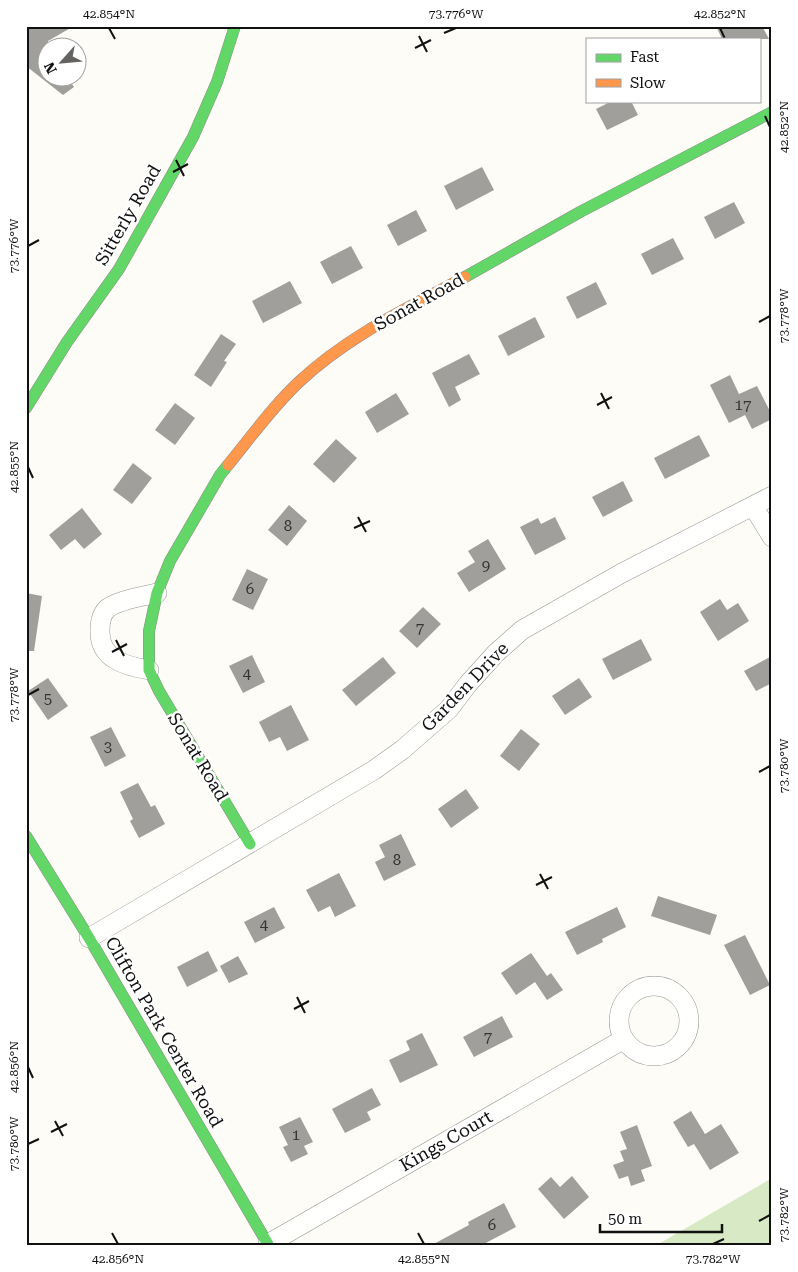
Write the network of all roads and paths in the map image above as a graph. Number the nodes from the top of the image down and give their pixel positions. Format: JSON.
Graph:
{"nodes":[{"id":1,"x":235,"y":26,"type":"edge"},
{"id":2,"x":772,"y":112,"type":"edge"},
{"id":3,"x":26,"y":408,"type":"edge"},
{"id":4,"x":772,"y":496,"type":"edge"},
{"id":5,"x":753,"y":506,"type":"junction"},
{"id":6,"x":772,"y":537,"type":"edge"},
{"id":7,"x":157,"y":593,"type":"junction"},
{"id":8,"x":149,"y":670,"type":"junction"},
{"id":9,"x":26,"y":836,"type":"edge"},
{"id":10,"x":250,"y":844,"type":"junction"},
{"id":11,"x":89,"y":938,"type":"junction"},
{"id":12,"x":624,"y":1039,"type":"dead end"},
{"id":13,"x":269,"y":1245,"type":"edge"}],
"edges":[{"from":1,"to":3,"type":"street","name":"Sitterly Road"},
{"from":2,"to":7,"type":"street","name":"Sonat Road"},
{"from":4,"to":5,"type":"street","name":"Garden Drive"},
{"from":5,"to":6,"type":"street"},
{"from":5,"to":10,"type":"street","name":"Garden Drive"},
{"from":7,"to":8,"type":"street","name":"Sonat Road"},
{"from":7,"to":8,"type":"street"},
{"from":8,"to":10,"type":"street","name":"Sonat Road"},
{"from":9,"to":11,"type":"street","name":"Clifton Park Center Road"},
{"from":10,"to":11,"type":"street","name":"Garden Drive"},
{"from":11,"to":13,"type":"street","name":"Clifton Park Center Road"},
{"from":12,"to":13,"type":"street","name":"Kings Court"}]}
